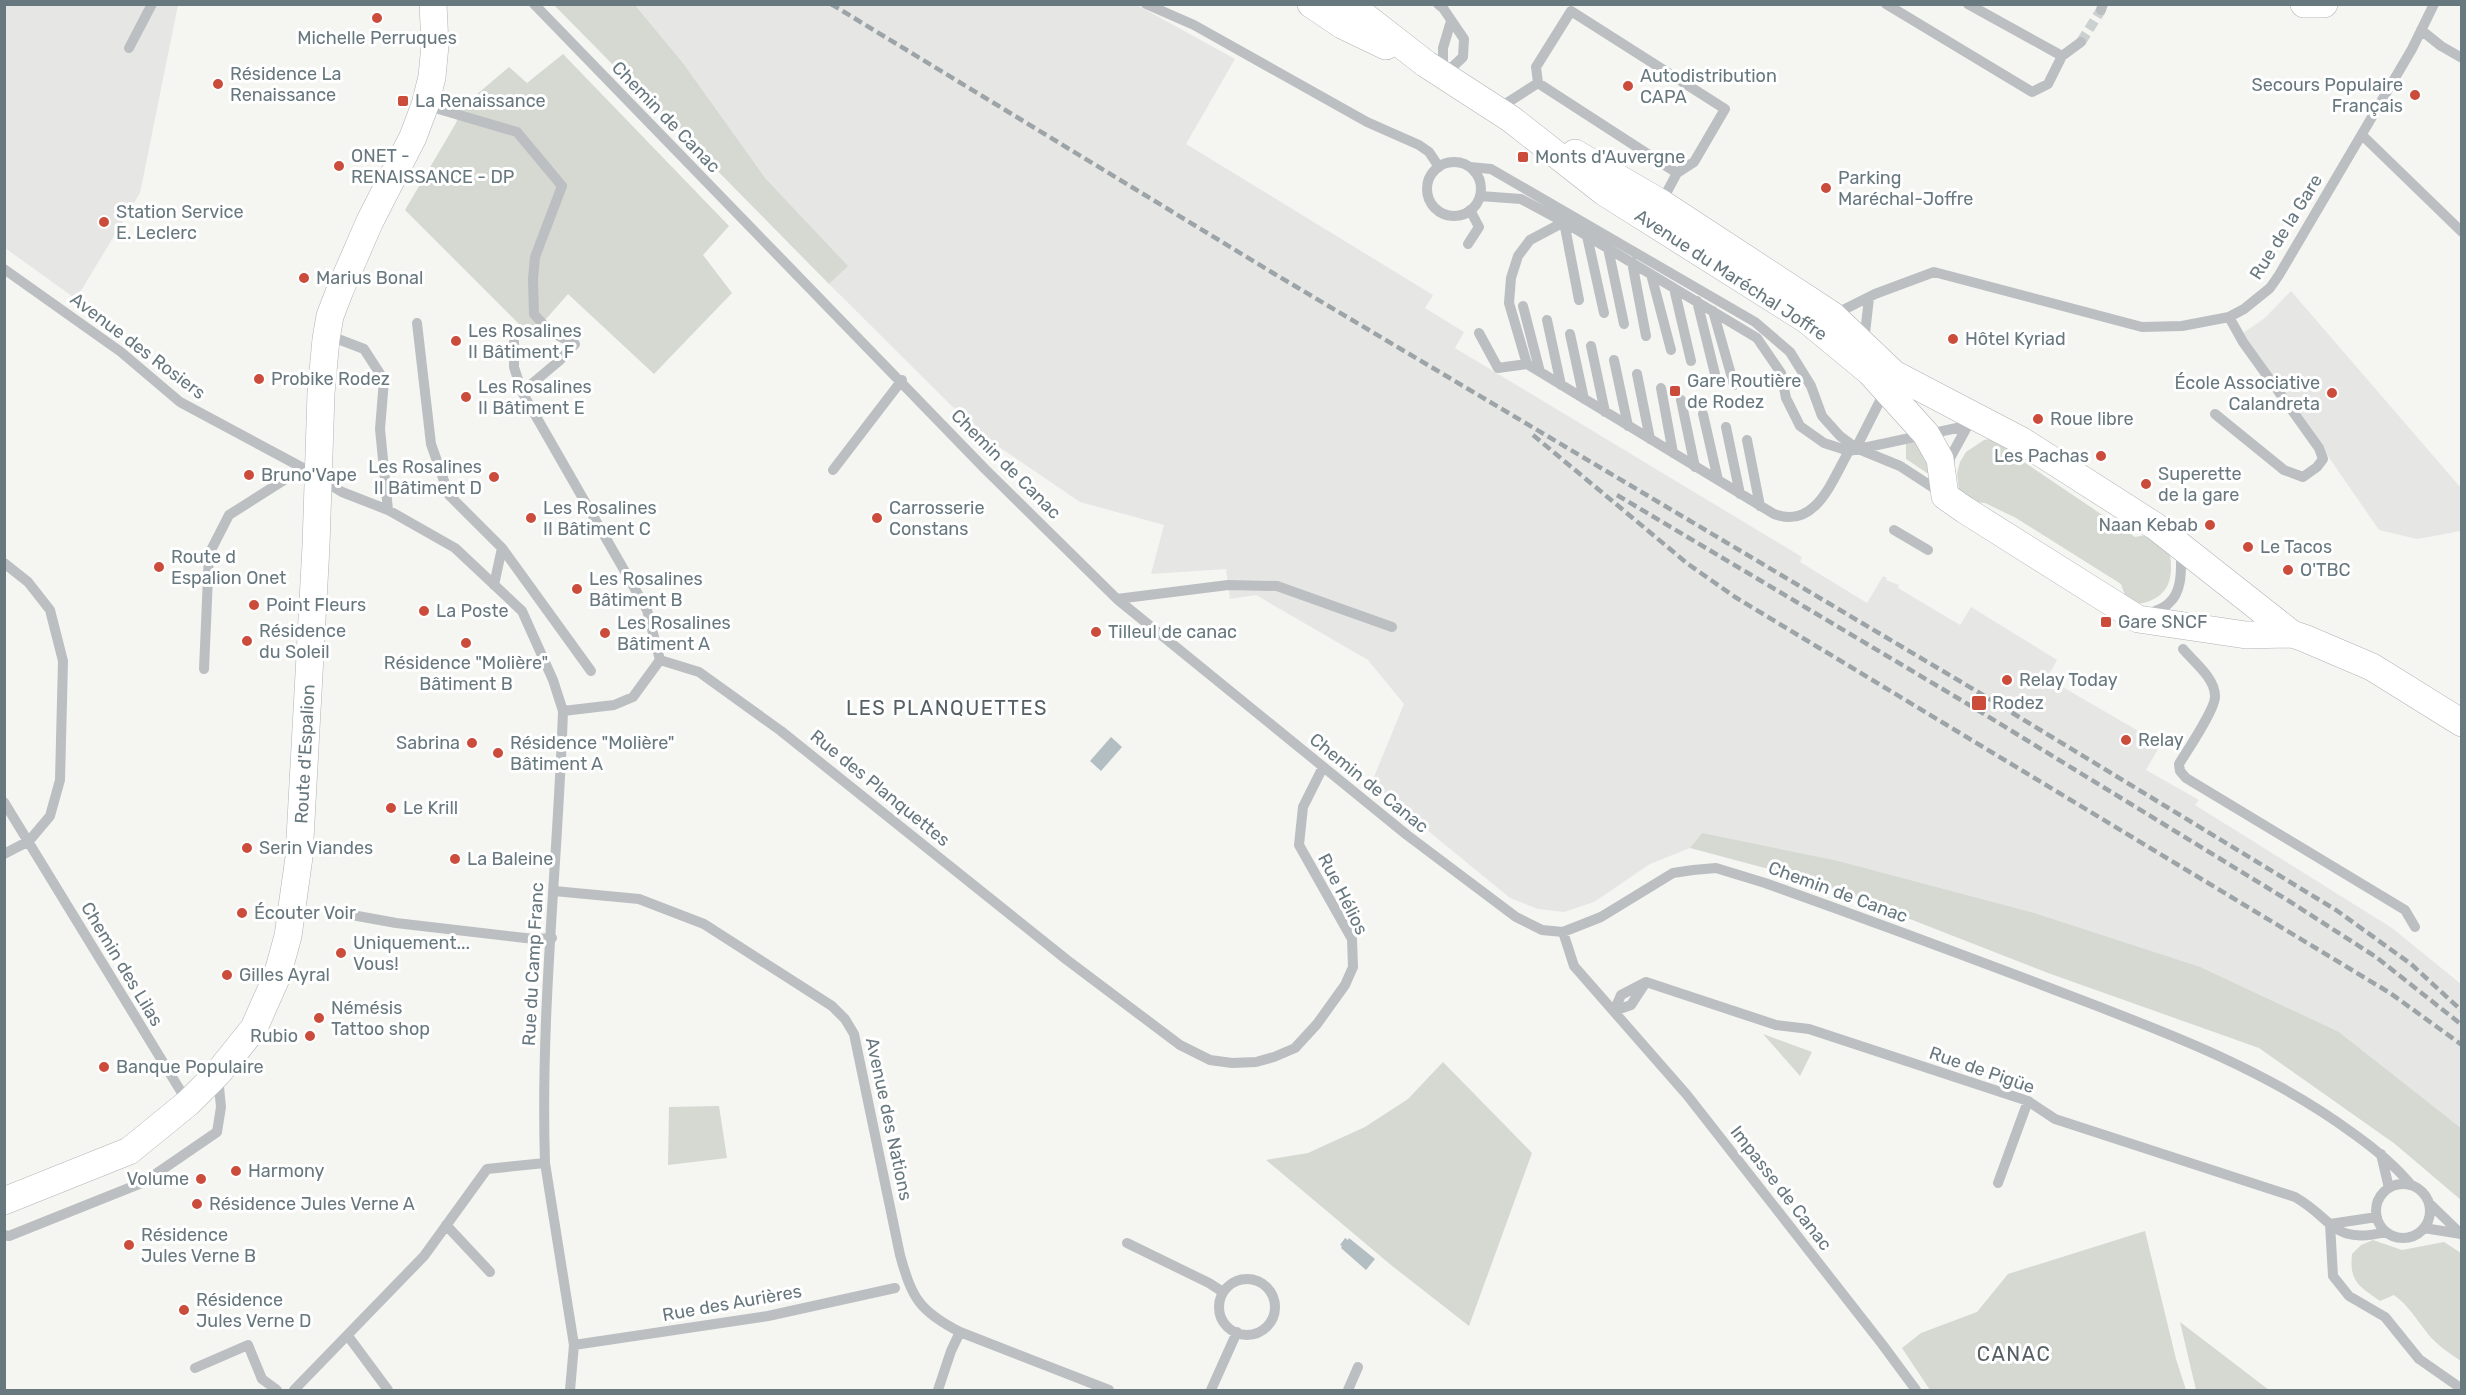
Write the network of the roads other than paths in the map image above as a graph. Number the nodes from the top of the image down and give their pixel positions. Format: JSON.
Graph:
{"nodes":[{"id":1,"x":152,"y":4,"type":"edge"},
{"id":2,"x":433,"y":4,"type":"edge"},
{"id":3,"x":534,"y":4,"type":"edge"},
{"id":4,"x":1146,"y":4,"type":"edge"},
{"id":5,"x":1311,"y":4,"type":"edge"},
{"id":6,"x":1349,"y":4,"type":"edge"},
{"id":7,"x":1438,"y":4,"type":"edge"},
{"id":8,"x":1887,"y":4,"type":"edge"},
{"id":9,"x":1968,"y":4,"type":"edge"},
{"id":10,"x":2304,"y":4,"type":"edge"},
{"id":11,"x":2324,"y":4,"type":"edge"},
{"id":12,"x":2434,"y":4,"type":"edge"},
{"id":13,"x":1451,"y":21,"type":"junction"},
{"id":14,"x":2421,"y":30,"type":"junction"},
{"id":15,"x":2081,"y":42,"type":"tunnel mouth"},
{"id":16,"x":129,"y":48,"type":"dead end"},
{"id":17,"x":2062,"y":56,"type":"junction"},
{"id":18,"x":2462,"y":58,"type":"edge"},
{"id":19,"x":1434,"y":69,"type":"junction"},
{"id":20,"x":1538,"y":83,"type":"junction"},
{"id":21,"x":425,"y":105,"type":"junction"},
{"id":22,"x":1503,"y":114,"type":"junction"},
{"id":23,"x":2362,"y":135,"type":"junction"},
{"id":24,"x":1439,"y":166,"type":"junction"},
{"id":25,"x":1470,"y":167,"type":"junction"},
{"id":26,"x":1677,"y":173,"type":"junction"},
{"id":27,"x":1480,"y":196,"type":"junction"},
{"id":28,"x":1660,"y":203,"type":"junction"},
{"id":29,"x":1470,"y":210,"type":"junction"},
{"id":30,"x":1564,"y":222,"type":"junction"},
{"id":31,"x":2462,"y":232,"type":"edge"},
{"id":32,"x":1587,"y":236,"type":"junction"},
{"id":33,"x":1468,"y":244,"type":"dead end"},
{"id":34,"x":1608,"y":248,"type":"junction"},
{"id":35,"x":1632,"y":262,"type":"junction"},
{"id":36,"x":4,"y":269,"type":"edge"},
{"id":37,"x":1651,"y":274,"type":"junction"},
{"id":38,"x":1674,"y":288,"type":"junction"},
{"id":39,"x":1869,"y":298,"type":"junction"},
{"id":40,"x":1579,"y":300,"type":"dead end"},
{"id":41,"x":1697,"y":301,"type":"junction"},
{"id":42,"x":1524,"y":306,"type":"dead end"},
{"id":43,"x":1713,"y":311,"type":"junction"},
{"id":44,"x":1604,"y":313,"type":"dead end"},
{"id":45,"x":1832,"y":315,"type":"junction"},
{"id":46,"x":2229,"y":317,"type":"junction"},
{"id":47,"x":1547,"y":320,"type":"dead end"},
{"id":48,"x":417,"y":323,"type":"dead end"},
{"id":49,"x":1624,"y":324,"type":"dead end"},
{"id":50,"x":1479,"y":333,"type":"dead end"},
{"id":51,"x":1570,"y":334,"type":"dead end"},
{"id":52,"x":1646,"y":336,"type":"dead end"},
{"id":53,"x":326,"y":339,"type":"junction"},
{"id":54,"x":514,"y":342,"type":"dead end"},
{"id":55,"x":1864,"y":344,"type":"junction"},
{"id":56,"x":1591,"y":346,"type":"dead end"},
{"id":57,"x":1671,"y":350,"type":"dead end"},
{"id":58,"x":1614,"y":360,"type":"dead end"},
{"id":59,"x":1692,"y":361,"type":"dead end"},
{"id":60,"x":1527,"y":364,"type":"junction"},
{"id":61,"x":1540,"y":372,"type":"junction"},
{"id":62,"x":1637,"y":374,"type":"dead end"},
{"id":63,"x":1715,"y":374,"type":"dead end"},
{"id":64,"x":902,"y":380,"type":"junction"},
{"id":65,"x":1561,"y":385,"type":"junction"},
{"id":66,"x":1734,"y":385,"type":"dead end"},
{"id":67,"x":1661,"y":388,"type":"dead end"},
{"id":68,"x":1887,"y":388,"type":"junction"},
{"id":69,"x":522,"y":392,"type":"junction"},
{"id":70,"x":1584,"y":399,"type":"junction"},
{"id":71,"x":1681,"y":400,"type":"dead end"},
{"id":72,"x":1605,"y":412,"type":"junction"},
{"id":73,"x":1704,"y":414,"type":"dead end"},
{"id":74,"x":2215,"y":414,"type":"dead end"},
{"id":75,"x":1976,"y":424,"type":"junction"},
{"id":76,"x":1628,"y":426,"type":"junction"},
{"id":77,"x":1726,"y":427,"type":"dead end"},
{"id":78,"x":1926,"y":434,"type":"junction"},
{"id":79,"x":1650,"y":439,"type":"junction"},
{"id":80,"x":1747,"y":440,"type":"dead end"},
{"id":81,"x":1853,"y":449,"type":"junction"},
{"id":82,"x":1673,"y":453,"type":"junction"},
{"id":83,"x":1695,"y":467,"type":"junction"},
{"id":84,"x":833,"y":470,"type":"dead end"},
{"id":85,"x":311,"y":473,"type":"junction"},
{"id":86,"x":1718,"y":480,"type":"junction"},
{"id":87,"x":1740,"y":494,"type":"junction"},
{"id":88,"x":1945,"y":496,"type":"junction"},
{"id":89,"x":1760,"y":506,"type":"junction"},
{"id":90,"x":388,"y":510,"type":"junction"},
{"id":91,"x":1894,"y":530,"type":"dead end"},
{"id":92,"x":2181,"y":546,"type":"junction"},
{"id":93,"x":501,"y":548,"type":"junction"},
{"id":94,"x":1929,"y":550,"type":"dead end"},
{"id":95,"x":4,"y":563,"type":"edge"},
{"id":96,"x":494,"y":585,"type":"junction"},
{"id":97,"x":1117,"y":598,"type":"junction"},
{"id":98,"x":2138,"y":619,"type":"junction"},
{"id":99,"x":1392,"y":627,"type":"dead end"},
{"id":100,"x":2292,"y":634,"type":"junction"},
{"id":101,"x":2183,"y":650,"type":"dead end"},
{"id":102,"x":660,"y":660,"type":"junction"},
{"id":103,"x":204,"y":669,"type":"dead end"},
{"id":104,"x":591,"y":671,"type":"dead end"},
{"id":105,"x":563,"y":711,"type":"junction"},
{"id":106,"x":2462,"y":723,"type":"edge"},
{"id":107,"x":1323,"y":767,"type":"junction"},
{"id":108,"x":4,"y":802,"type":"edge"},
{"id":109,"x":29,"y":841,"type":"junction"},
{"id":110,"x":4,"y":854,"type":"edge"},
{"id":111,"x":554,"y":891,"type":"junction"},
{"id":112,"x":341,"y":913,"type":"dead end"},
{"id":113,"x":2415,"y":927,"type":"dead end"},
{"id":114,"x":1563,"y":932,"type":"junction"},
{"id":115,"x":552,"y":938,"type":"junction"},
{"id":116,"x":1067,"y":960,"type":"joint"},
{"id":117,"x":1614,"y":1011,"type":"junction"},
{"id":118,"x":218,"y":1073,"type":"junction"},
{"id":119,"x":2028,"y":1101,"type":"junction"},
{"id":120,"x":188,"y":1103,"type":"junction"},
{"id":121,"x":2381,"y":1154,"type":"junction"},
{"id":122,"x":545,"y":1163,"type":"junction"},
{"id":123,"x":1998,"y":1183,"type":"dead end"},
{"id":124,"x":2411,"y":1185,"type":"junction"},
{"id":125,"x":2389,"y":1188,"type":"junction"},
{"id":126,"x":4,"y":1202,"type":"edge"},
{"id":127,"x":2429,"y":1203,"type":"junction"},
{"id":128,"x":2377,"y":1217,"type":"junction"},
{"id":129,"x":2330,"y":1224,"type":"junction"},
{"id":130,"x":446,"y":1225,"type":"junction"},
{"id":131,"x":2424,"y":1228,"type":"junction"},
{"id":132,"x":2386,"y":1232,"type":"junction"},
{"id":133,"x":4,"y":1235,"type":"edge"},
{"id":134,"x":2461,"y":1235,"type":"edge"},
{"id":135,"x":1127,"y":1244,"type":"dead end"},
{"id":136,"x":490,"y":1272,"type":"dead end"},
{"id":137,"x":895,"y":1288,"type":"dead end"},
{"id":138,"x":1223,"y":1292,"type":"junction"},
{"id":139,"x":960,"y":1332,"type":"junction"},
{"id":140,"x":1236,"y":1332,"type":"junction"},
{"id":141,"x":348,"y":1336,"type":"junction"},
{"id":142,"x":574,"y":1345,"type":"junction"},
{"id":143,"x":1358,"y":1367,"type":"dead end"},
{"id":144,"x":195,"y":1368,"type":"dead end"},
{"id":145,"x":2462,"y":1389,"type":"edge"},
{"id":146,"x":277,"y":1390,"type":"edge"},
{"id":147,"x":294,"y":1390,"type":"edge"},
{"id":148,"x":387,"y":1390,"type":"edge"},
{"id":149,"x":570,"y":1390,"type":"edge"},
{"id":150,"x":938,"y":1390,"type":"edge"},
{"id":151,"x":1109,"y":1390,"type":"edge"},
{"id":152,"x":1211,"y":1390,"type":"edge"},
{"id":153,"x":1348,"y":1390,"type":"edge"},
{"id":154,"x":1916,"y":1390,"type":"edge"}],
"edges":[{"from":1,"to":16,"type":"street"},
{"from":2,"to":21,"type":"main road","name":"Route d'Espalion"},
{"from":3,"to":64,"type":"street","name":"Chemin de Canac"},
{"from":4,"to":24,"type":"street"},
{"from":5,"to":19,"type":"main road","name":"Avenue du Maréchal Joffre"},
{"from":6,"to":19,"type":"main road","name":"Avenue du Maréchal Joffre"},
{"from":7,"to":13,"type":"street"},
{"from":8,"to":17,"type":"street"},
{"from":9,"to":17,"type":"street"},
{"from":10,"to":11,"type":"main road"},
{"from":12,"to":14,"type":"street","name":"Rue de la Gare"},
{"from":13,"to":19,"type":"street"},
{"from":13,"to":19,"type":"street"},
{"from":14,"to":18,"type":"street"},
{"from":14,"to":23,"type":"street","name":"Rue de la Gare"},
{"from":15,"to":17,"type":"street"},
{"from":19,"to":22,"type":"main road","name":"Avenue du Maréchal Joffre"},
{"from":20,"to":22,"type":"street"},
{"from":20,"to":26,"type":"street"},
{"from":20,"to":26,"type":"street"},
{"from":21,"to":53,"type":"main road","name":"Route d'Espalion"},
{"from":21,"to":69,"type":"street"},
{"from":22,"to":28,"type":"main road","name":"Avenue du Maréchal Joffre"},
{"from":22,"to":68,"type":"main road","name":"Avenue du Maréchal Joffre"},
{"from":23,"to":31,"type":"street"},
{"from":23,"to":46,"type":"street","name":"Rue de la Gare"},
{"from":24,"to":25,"type":"street"},
{"from":24,"to":29,"type":"street"},
{"from":25,"to":27,"type":"street"},
{"from":25,"to":81,"type":"street"},
{"from":26,"to":28,"type":"street"},
{"from":27,"to":29,"type":"street"},
{"from":27,"to":30,"type":"street"},
{"from":28,"to":45,"type":"main road","name":"Avenue du Maréchal Joffre"},
{"from":29,"to":33,"type":"street"},
{"from":30,"to":32,"type":"street"},
{"from":30,"to":40,"type":"street"},
{"from":30,"to":60,"type":"street"},
{"from":32,"to":34,"type":"street"},
{"from":32,"to":44,"type":"street"},
{"from":34,"to":35,"type":"street"},
{"from":34,"to":49,"type":"street"},
{"from":35,"to":37,"type":"street"},
{"from":35,"to":52,"type":"street"},
{"from":36,"to":85,"type":"street","name":"Avenue des Rosiers"},
{"from":37,"to":38,"type":"street"},
{"from":37,"to":57,"type":"street"},
{"from":38,"to":41,"type":"street"},
{"from":38,"to":59,"type":"street"},
{"from":39,"to":45,"type":"street","name":"Rue de la Gare"},
{"from":39,"to":46,"type":"street","name":"Rue de la Gare"},
{"from":39,"to":55,"type":"street"},
{"from":41,"to":43,"type":"street"},
{"from":41,"to":63,"type":"street"},
{"from":42,"to":61,"type":"street"},
{"from":43,"to":66,"type":"street"},
{"from":43,"to":81,"type":"street"},
{"from":45,"to":55,"type":"main road","name":"Avenue du Maréchal Joffre"},
{"from":46,"to":74,"type":"street"},
{"from":47,"to":65,"type":"street"},
{"from":48,"to":93,"type":"street"},
{"from":50,"to":60,"type":"street"},
{"from":51,"to":70,"type":"street"},
{"from":53,"to":85,"type":"main road","name":"Route d'Espalion"},
{"from":53,"to":90,"type":"street"},
{"from":54,"to":69,"type":"street"},
{"from":55,"to":75,"type":"main road","name":"Avenue du Maréchal Joffre"},
{"from":56,"to":72,"type":"street"},
{"from":58,"to":76,"type":"street"},
{"from":60,"to":61,"type":"street"},
{"from":61,"to":65,"type":"street"},
{"from":62,"to":79,"type":"street"},
{"from":64,"to":84,"type":"street"},
{"from":64,"to":97,"type":"street","name":"Chemin de Canac"},
{"from":65,"to":70,"type":"street"},
{"from":67,"to":82,"type":"street"},
{"from":68,"to":78,"type":"main road","name":"Avenue du Maréchal Joffre"},
{"from":68,"to":81,"type":"street"},
{"from":69,"to":102,"type":"street"},
{"from":70,"to":72,"type":"street"},
{"from":71,"to":83,"type":"street"},
{"from":72,"to":76,"type":"street"},
{"from":73,"to":86,"type":"street"},
{"from":75,"to":78,"type":"street"},
{"from":75,"to":88,"type":"street"},
{"from":75,"to":92,"type":"main road","name":"Avenue du Maréchal Joffre"},
{"from":76,"to":79,"type":"street"},
{"from":77,"to":87,"type":"street"},
{"from":78,"to":81,"type":"street"},
{"from":78,"to":88,"type":"main road","name":"Avenue du Maréchal Joffre"},
{"from":79,"to":82,"type":"street"},
{"from":80,"to":89,"type":"street"},
{"from":81,"to":88,"type":"street"},
{"from":81,"to":89,"type":"street"},
{"from":82,"to":83,"type":"street"},
{"from":83,"to":86,"type":"street"},
{"from":85,"to":90,"type":"street","name":"Rue du Camp Franc"},
{"from":85,"to":103,"type":"street"},
{"from":85,"to":118,"type":"main road","name":"Route d'Espalion"},
{"from":86,"to":87,"type":"street"},
{"from":87,"to":89,"type":"street"},
{"from":88,"to":98,"type":"main road","name":"Avenue du Maréchal Joffre"},
{"from":90,"to":96,"type":"street","name":"Rue du Camp Franc"},
{"from":91,"to":94,"type":"street"},
{"from":92,"to":98,"type":"street"},
{"from":92,"to":100,"type":"main road","name":"Avenue du Maréchal Joffre"},
{"from":93,"to":96,"type":"street"},
{"from":93,"to":104,"type":"street"},
{"from":95,"to":109,"type":"street"},
{"from":96,"to":105,"type":"street","name":"Rue du Camp Franc"},
{"from":97,"to":99,"type":"street"},
{"from":97,"to":107,"type":"street","name":"Chemin de Canac"},
{"from":98,"to":100,"type":"main road","name":"Avenue du Maréchal Joffre"},
{"from":100,"to":106,"type":"main road","name":"Avenue du Maréchal Joffre"},
{"from":101,"to":113,"type":"street"},
{"from":102,"to":105,"type":"street"},
{"from":102,"to":116,"type":"street","name":"Rue des Planquettes"},
{"from":105,"to":111,"type":"street","name":"Rue du Camp Franc"},
{"from":107,"to":114,"type":"street","name":"Chemin de Canac"},
{"from":107,"to":116,"type":"street","name":"Rue Hélios"},
{"from":108,"to":109,"type":"street","name":"Chemin des Lilas"},
{"from":109,"to":110,"type":"street"},
{"from":109,"to":120,"type":"street","name":"Chemin des Lilas"},
{"from":111,"to":115,"type":"street","name":"Rue du Camp Franc"},
{"from":111,"to":139,"type":"street","name":"Avenue des Nations"},
{"from":112,"to":115,"type":"street"},
{"from":114,"to":117,"type":"street"},
{"from":114,"to":121,"type":"street","name":"Chemin de Canac"},
{"from":115,"to":122,"type":"street","name":"Rue du Camp Franc"},
{"from":117,"to":119,"type":"street","name":"Rue de Pigüe"},
{"from":117,"to":154,"type":"street","name":"Impasse de Canac"},
{"from":118,"to":120,"type":"main road","name":"Route d'Espalion"},
{"from":118,"to":133,"type":"street"},
{"from":119,"to":123,"type":"street"},
{"from":119,"to":129,"type":"street","name":"Rue de Pigüe"},
{"from":120,"to":126,"type":"main road","name":"Route d'Espalion"},
{"from":121,"to":124,"type":"street","name":"Chemin de Canac"},
{"from":121,"to":125,"type":"street"},
{"from":122,"to":130,"type":"street"},
{"from":122,"to":142,"type":"street","name":"Rue du Camp Franc"},
{"from":124,"to":125,"type":"street"},
{"from":124,"to":127,"type":"street"},
{"from":125,"to":128,"type":"street"},
{"from":127,"to":131,"type":"street"},
{"from":127,"to":134,"type":"street"},
{"from":128,"to":129,"type":"street"},
{"from":128,"to":132,"type":"street"},
{"from":129,"to":132,"type":"street","name":"Rue de Pigüe"},
{"from":129,"to":145,"type":"street"},
{"from":130,"to":136,"type":"street"},
{"from":130,"to":141,"type":"street"},
{"from":131,"to":132,"type":"street"},
{"from":131,"to":134,"type":"street"},
{"from":135,"to":138,"type":"street"},
{"from":137,"to":142,"type":"street","name":"Rue des Aurières"},
{"from":138,"to":140,"type":"street"},
{"from":138,"to":140,"type":"street"},
{"from":139,"to":150,"type":"street"},
{"from":139,"to":151,"type":"street","name":"Avenue des Nations"},
{"from":140,"to":152,"type":"street"},
{"from":141,"to":147,"type":"street"},
{"from":141,"to":148,"type":"street"},
{"from":142,"to":149,"type":"street","name":"Rue du Camp Franc"},
{"from":143,"to":153,"type":"street"},
{"from":144,"to":146,"type":"street"}]}
